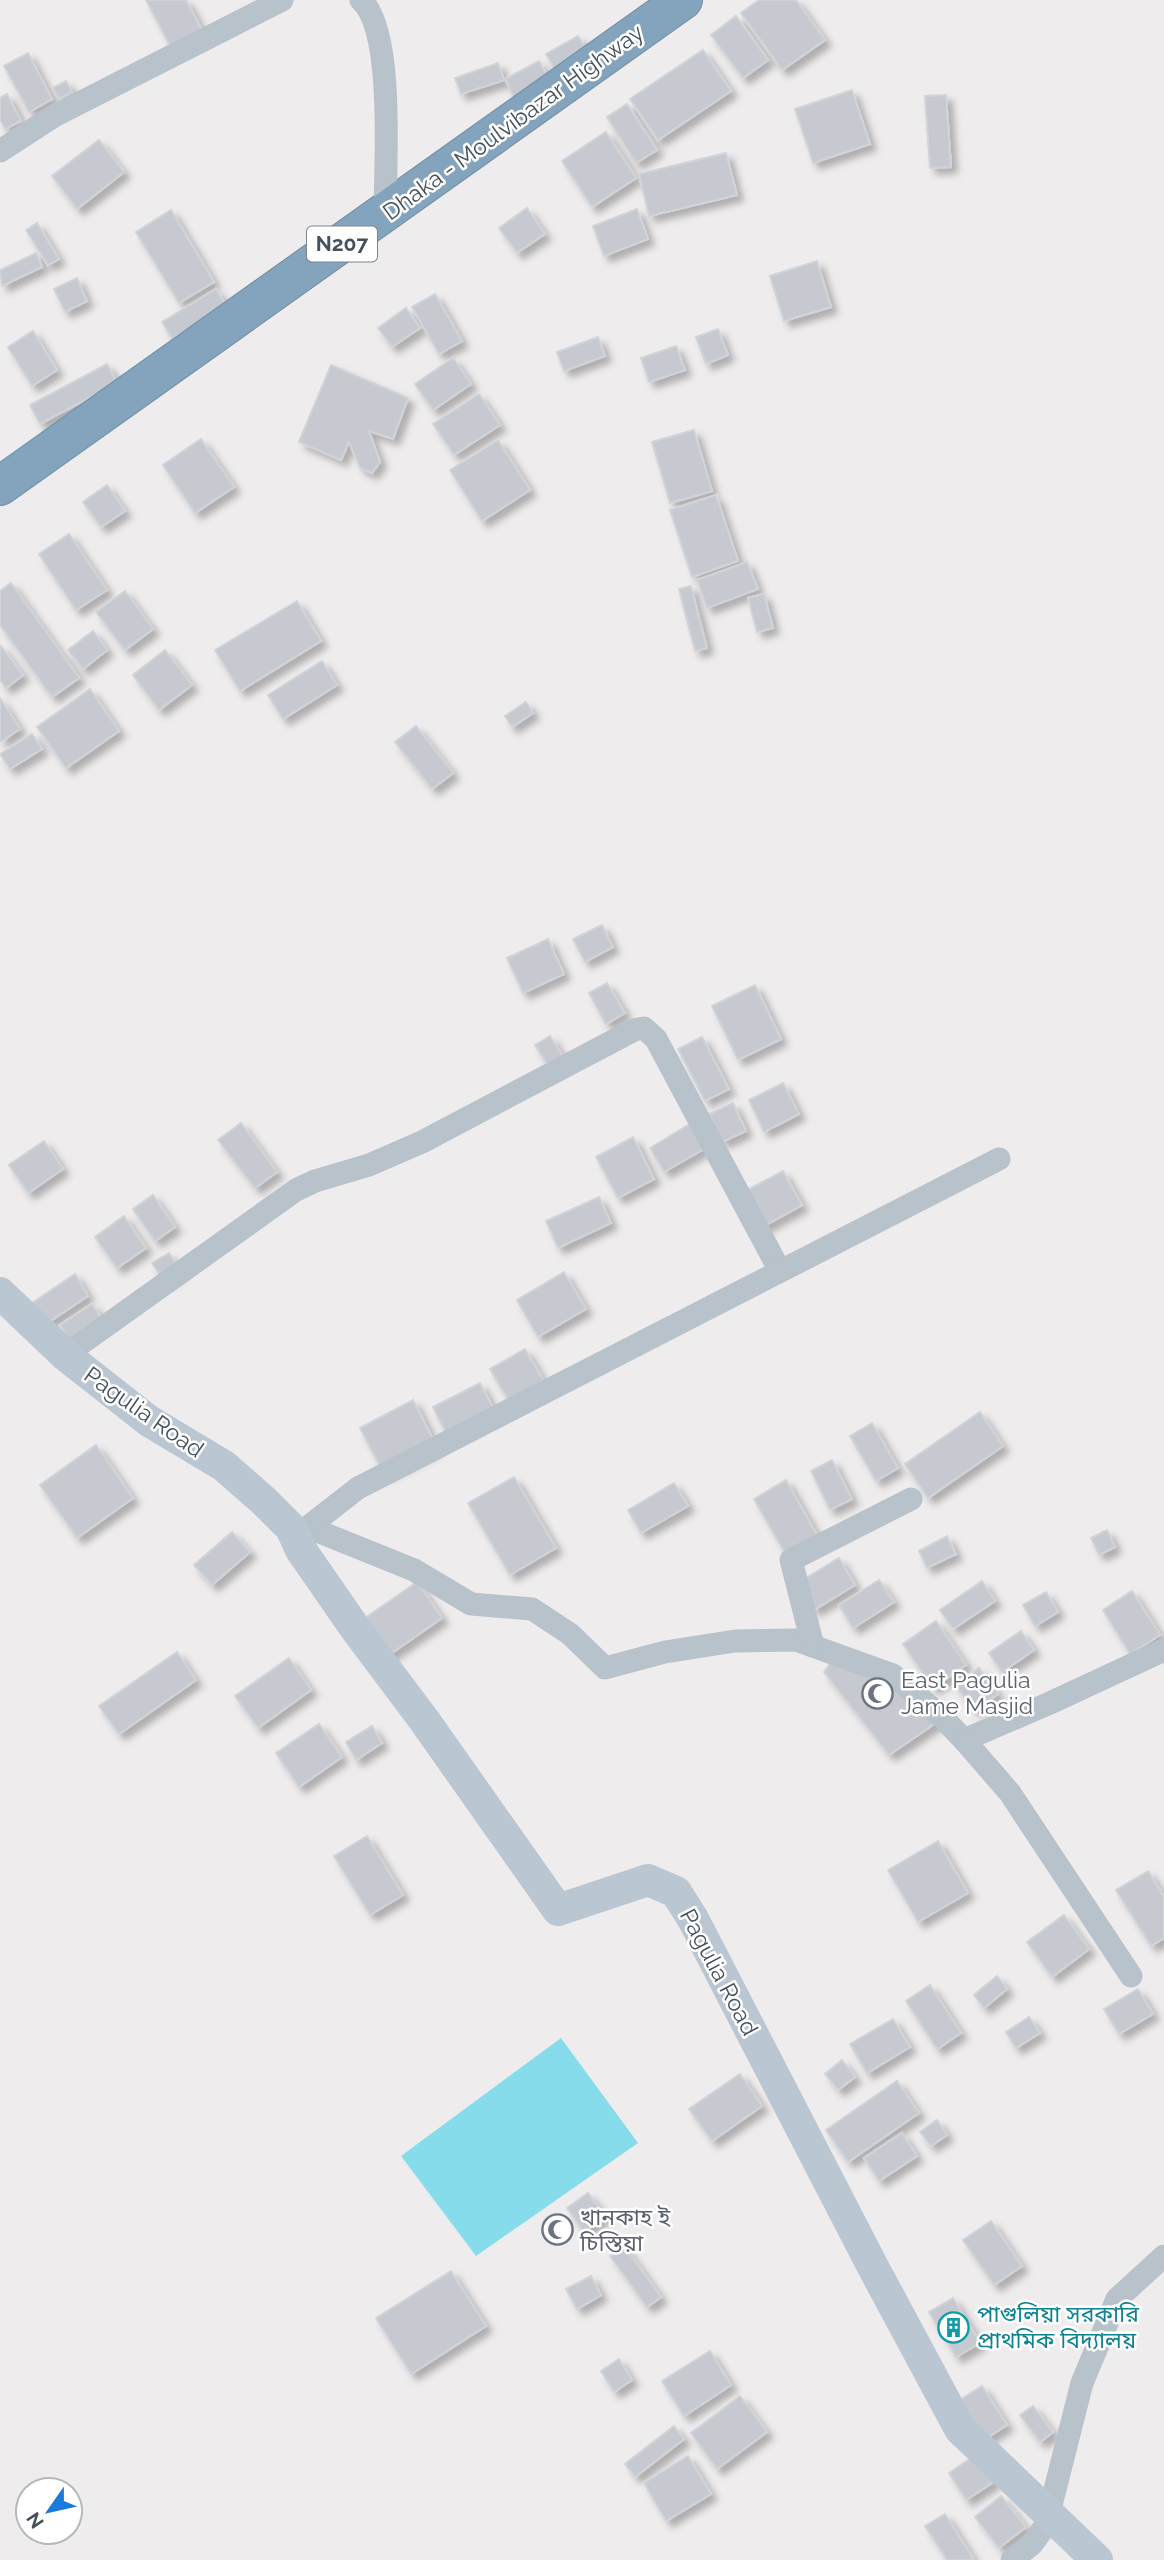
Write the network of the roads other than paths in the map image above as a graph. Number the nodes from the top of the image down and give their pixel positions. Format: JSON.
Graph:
{"nodes":[{"id":1,"x":282,"y":0,"type":"edge"},
{"id":2,"x":362,"y":0,"type":"edge"},
{"id":3,"x":684,"y":0,"type":"edge"},
{"id":4,"x":0,"y":151,"type":"edge"},
{"id":5,"x":385,"y":214,"type":"junction"},
{"id":6,"x":0,"y":486,"type":"edge"},
{"id":7,"x":999,"y":1159,"type":"dead end"},
{"id":8,"x":780,"y":1271,"type":"junction"},
{"id":9,"x":0,"y":1293,"type":"edge"},
{"id":10,"x":65,"y":1355,"type":"junction"},
{"id":11,"x":911,"y":1499,"type":"dead end"},
{"id":12,"x":297,"y":1529,"type":"junction"},
{"id":13,"x":813,"y":1646,"type":"junction"},
{"id":14,"x":1164,"y":1650,"type":"edge"},
{"id":15,"x":964,"y":1740,"type":"junction"},
{"id":16,"x":1131,"y":1976,"type":"dead end"},
{"id":17,"x":1164,"y":2256,"type":"edge"},
{"id":18,"x":1049,"y":2515,"type":"junction"},
{"id":19,"x":1012,"y":2560,"type":"edge"},
{"id":20,"x":1097,"y":2560,"type":"edge"}],
"edges":[{"from":1,"to":4,"type":"street"},
{"from":2,"to":5,"type":"street"},
{"from":3,"to":5,"type":"highway","name":"Dhaka - Moulvibazar Highway","number":"N207"},
{"from":5,"to":6,"type":"highway","name":"Dhaka - Moulvibazar Highway","number":"N207"},
{"from":7,"to":8,"type":"street"},
{"from":8,"to":10,"type":"street"},
{"from":8,"to":12,"type":"street"},
{"from":9,"to":10,"type":"street","name":"Pagulia Road"},
{"from":10,"to":12,"type":"street","name":"Pagulia Road"},
{"from":11,"to":13,"type":"street"},
{"from":12,"to":13,"type":"street"},
{"from":12,"to":18,"type":"street","name":"Pagulia Road"},
{"from":13,"to":15,"type":"street"},
{"from":14,"to":15,"type":"street"},
{"from":15,"to":16,"type":"street"},
{"from":17,"to":18,"type":"street"},
{"from":18,"to":19,"type":"street"},
{"from":18,"to":20,"type":"street"}]}
